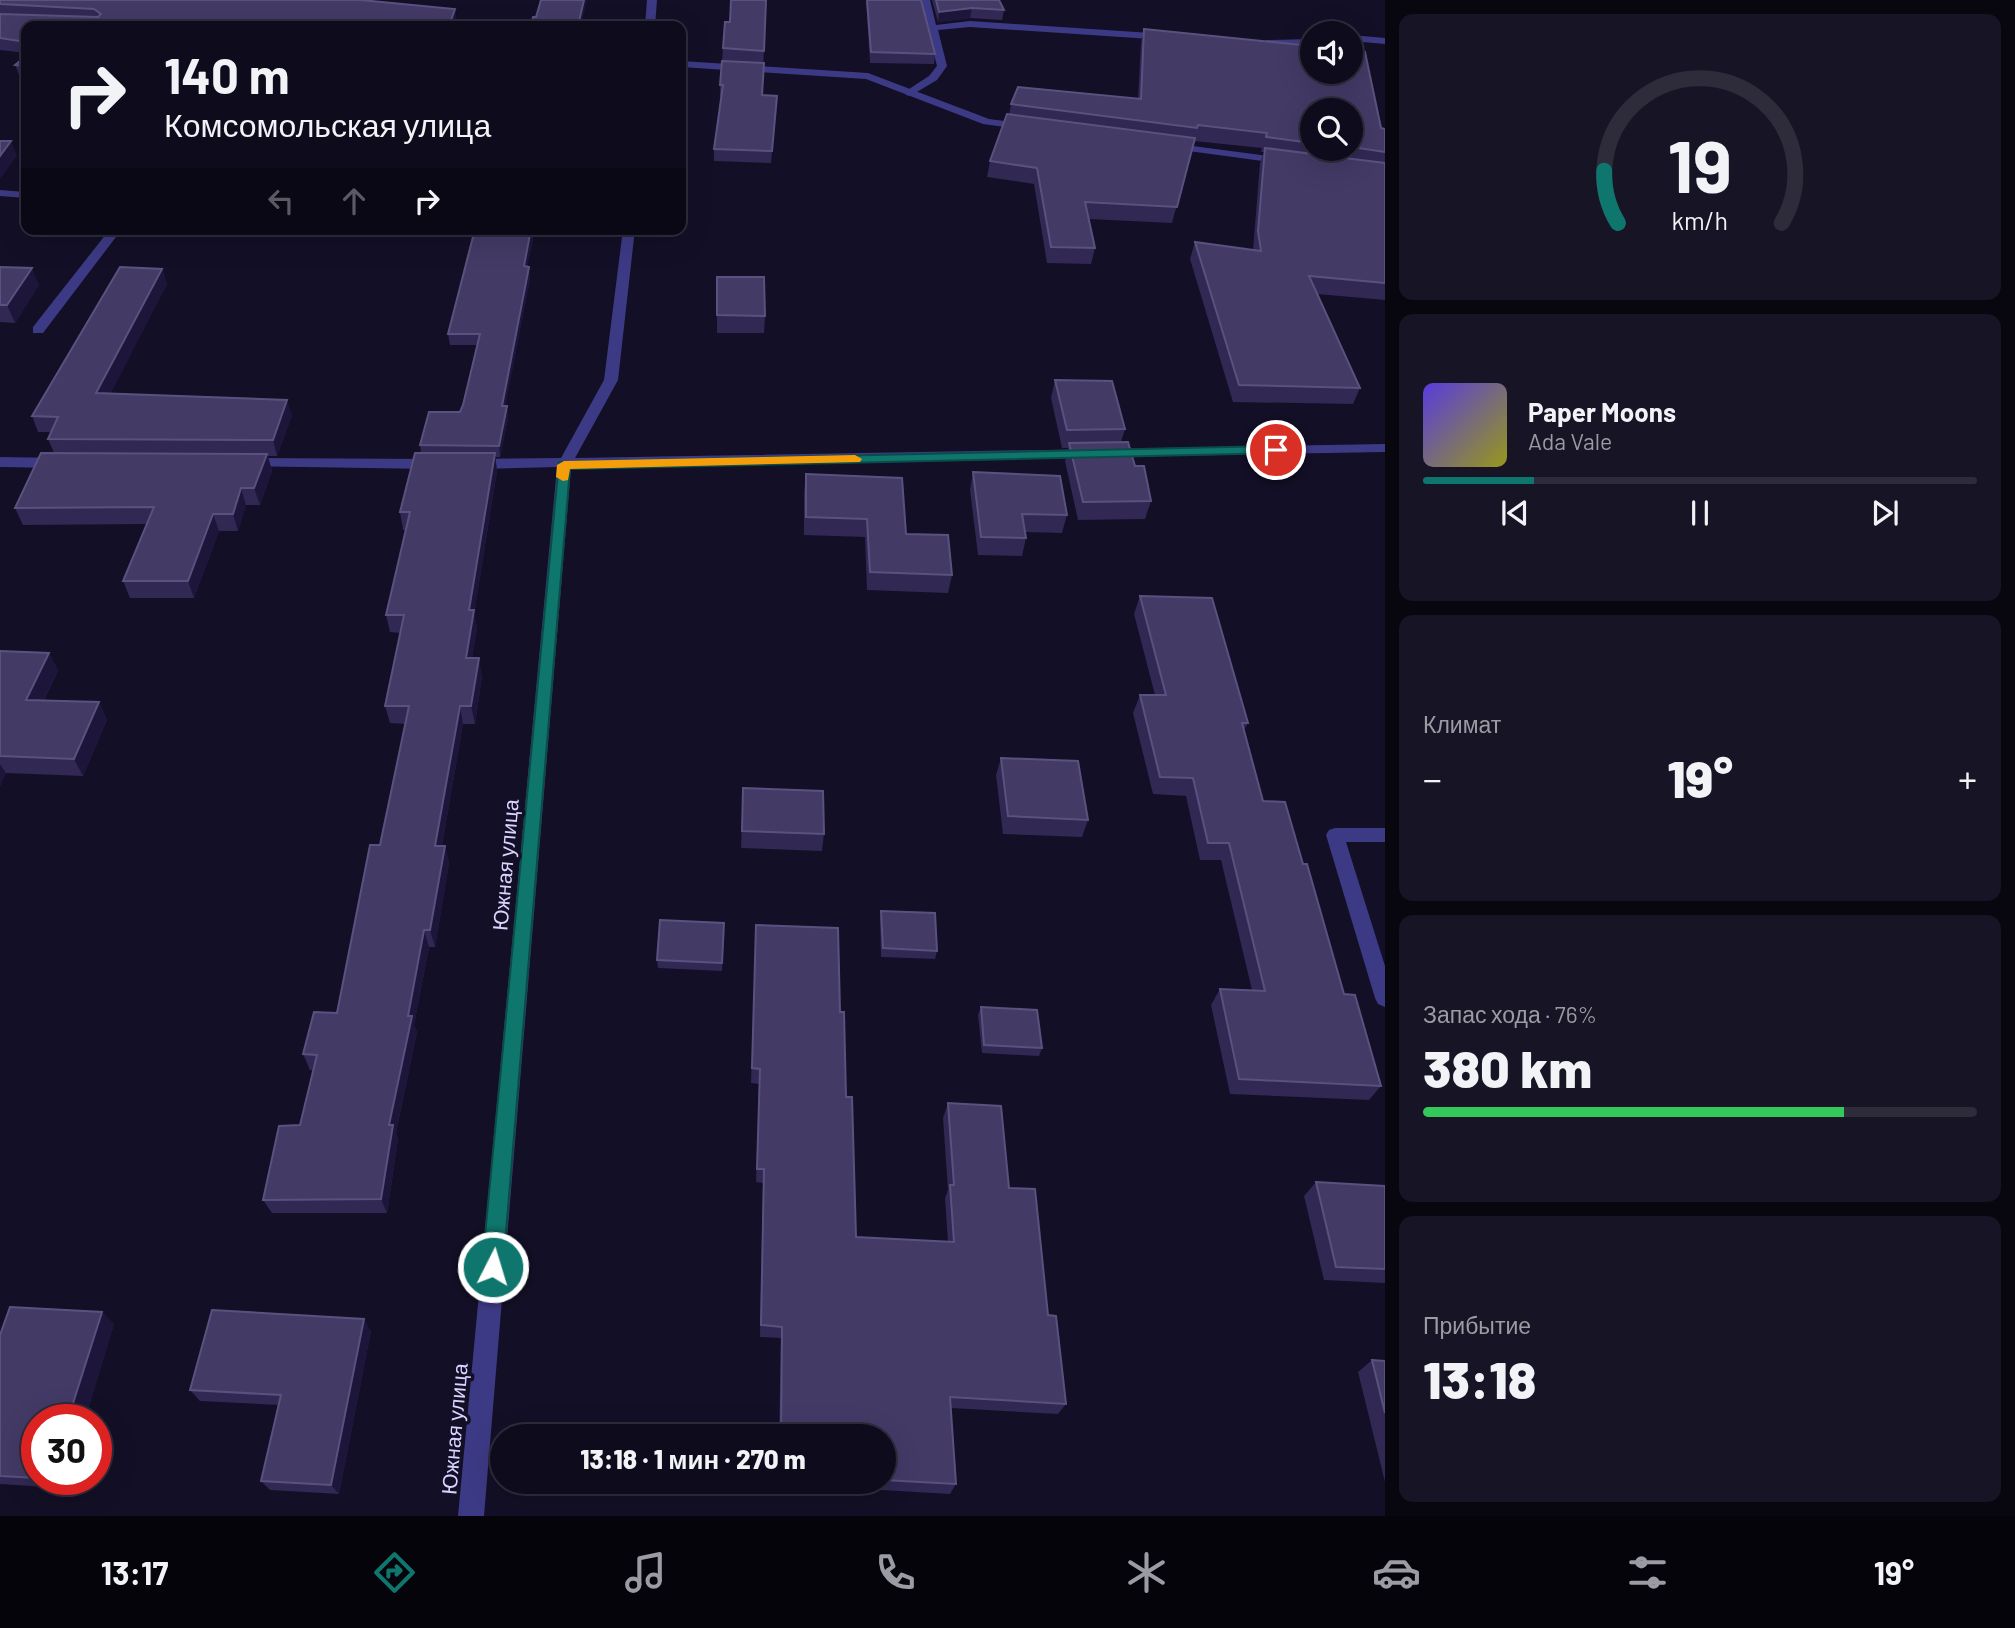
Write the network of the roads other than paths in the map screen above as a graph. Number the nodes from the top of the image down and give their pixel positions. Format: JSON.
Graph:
{"nodes":[{"id":1,"x":652,"y":0,"type":"edge"},
{"id":2,"x":925,"y":0,"type":"edge"},
{"id":3,"x":650,"y":21,"type":"edge"},
{"id":4,"x":933,"y":28,"type":"junction"},
{"id":5,"x":1177,"y":37,"type":"edge"},
{"id":6,"x":1363,"y":39,"type":"edge"},
{"id":7,"x":1385,"y":41,"type":"edge"},
{"id":8,"x":1260,"y":43,"type":"edge"},
{"id":9,"x":1300,"y":43,"type":"edge"},
{"id":10,"x":686,"y":64,"type":"edge"},
{"id":11,"x":910,"y":93,"type":"junction"},
{"id":12,"x":1042,"y":129,"type":"edge"},
{"id":13,"x":1152,"y":144,"type":"edge"},
{"id":14,"x":1303,"y":163,"type":"edge"},
{"id":15,"x":0,"y":193,"type":"edge"},
{"id":16,"x":21,"y":195,"type":"edge"},
{"id":17,"x":111,"y":235,"type":"edge"},
{"id":18,"x":628,"y":235,"type":"edge"},
{"id":19,"x":38,"y":330,"type":"dead end"},
{"id":20,"x":1385,"y":448,"type":"edge"},
{"id":21,"x":0,"y":462,"type":"edge"},
{"id":22,"x":69,"y":463,"type":"edge"},
{"id":23,"x":234,"y":463,"type":"edge"},
{"id":24,"x":564,"y":465,"type":"junction"},
{"id":25,"x":1385,"y":835,"type":"edge"},
{"id":26,"x":1385,"y":998,"type":"edge"},
{"id":27,"x":471,"y":1516,"type":"edge"}],
"edges":[{"from":1,"to":3,"type":"street"},
{"from":2,"to":4,"type":"street"},
{"from":4,"to":5,"type":"street"},
{"from":4,"to":11,"type":"street"},
{"from":6,"to":7,"type":"street"},
{"from":8,"to":9,"type":"street"},
{"from":10,"to":11,"type":"street"},
{"from":11,"to":12,"type":"street"},
{"from":13,"to":14,"type":"street"},
{"from":15,"to":16,"type":"street"},
{"from":17,"to":19,"type":"street"},
{"from":18,"to":24,"type":"street","name":"Южная улица"},
{"from":20,"to":24,"type":"street"},
{"from":21,"to":22,"type":"street"},
{"from":23,"to":24,"type":"street"},
{"from":24,"to":27,"type":"street","name":"Южная улица"},
{"from":25,"to":26,"type":"street"}]}
